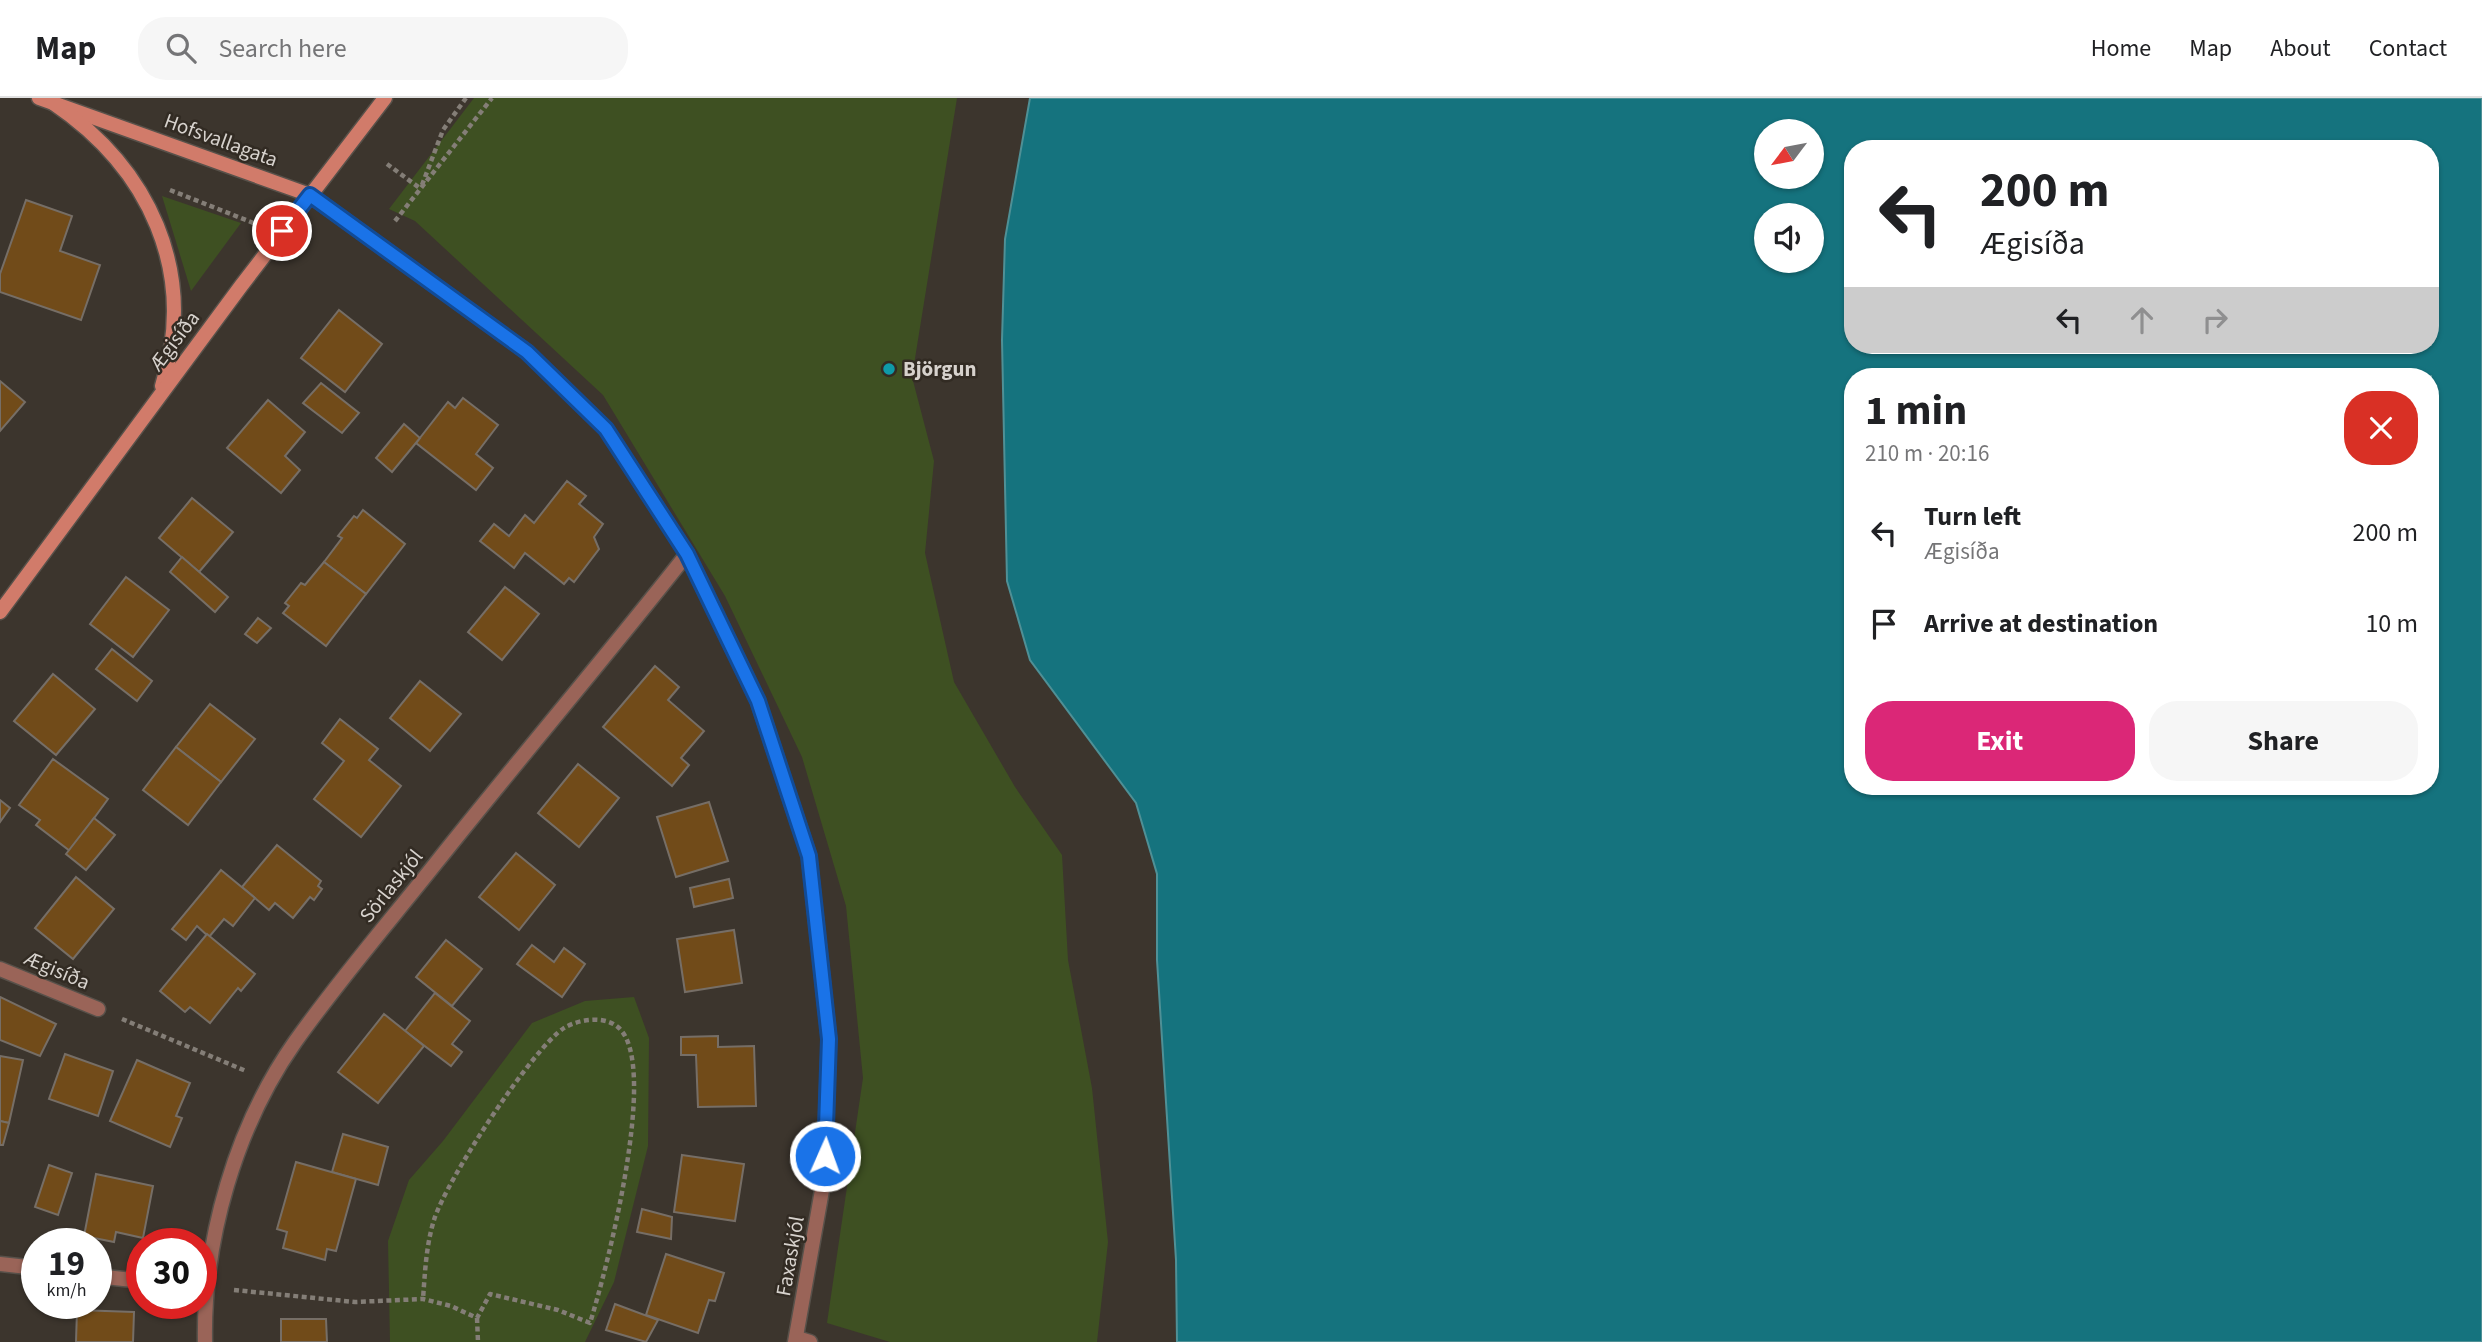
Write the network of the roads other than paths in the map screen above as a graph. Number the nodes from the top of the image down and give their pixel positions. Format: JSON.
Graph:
{"nodes":[{"id":1,"x":386,"y":98,"type":"edge"},
{"id":2,"x":46,"y":100,"type":"edge"},
{"id":3,"x":310,"y":195,"type":"junction"},
{"id":4,"x":158,"y":397,"type":"junction"},
{"id":5,"x":687,"y":554,"type":"junction"},
{"id":6,"x":0,"y":612,"type":"edge"},
{"id":7,"x":0,"y":969,"type":"edge"},
{"id":8,"x":98,"y":1009,"type":"road end"},
{"id":9,"x":217,"y":1230,"type":"edge"},
{"id":10,"x":0,"y":1264,"type":"edge"},
{"id":11,"x":21,"y":1267,"type":"edge"},
{"id":12,"x":205,"y":1319,"type":"edge"},
{"id":13,"x":801,"y":1341,"type":"edge"},
{"id":14,"x":205,"y":1342,"type":"edge"}],
"edges":[{"from":1,"to":3,"type":"street","name":"Ægisíða"},
{"from":2,"to":3,"type":"street","name":"Hofsvallagata"},
{"from":2,"to":4,"type":"street"},
{"from":3,"to":4,"type":"street","name":"Ægisíða"},
{"from":3,"to":5,"type":"street","name":"Faxaskjól"},
{"from":4,"to":6,"type":"street","name":"Ægisíða"},
{"from":5,"to":9,"type":"street","name":"Sörlaskjól"},
{"from":5,"to":13,"type":"street","name":"Faxaskjól"},
{"from":7,"to":8,"type":"street","name":"Ægisíða"},
{"from":10,"to":11,"type":"street"},
{"from":12,"to":14,"type":"street","name":"Sörlaskjól"}]}
